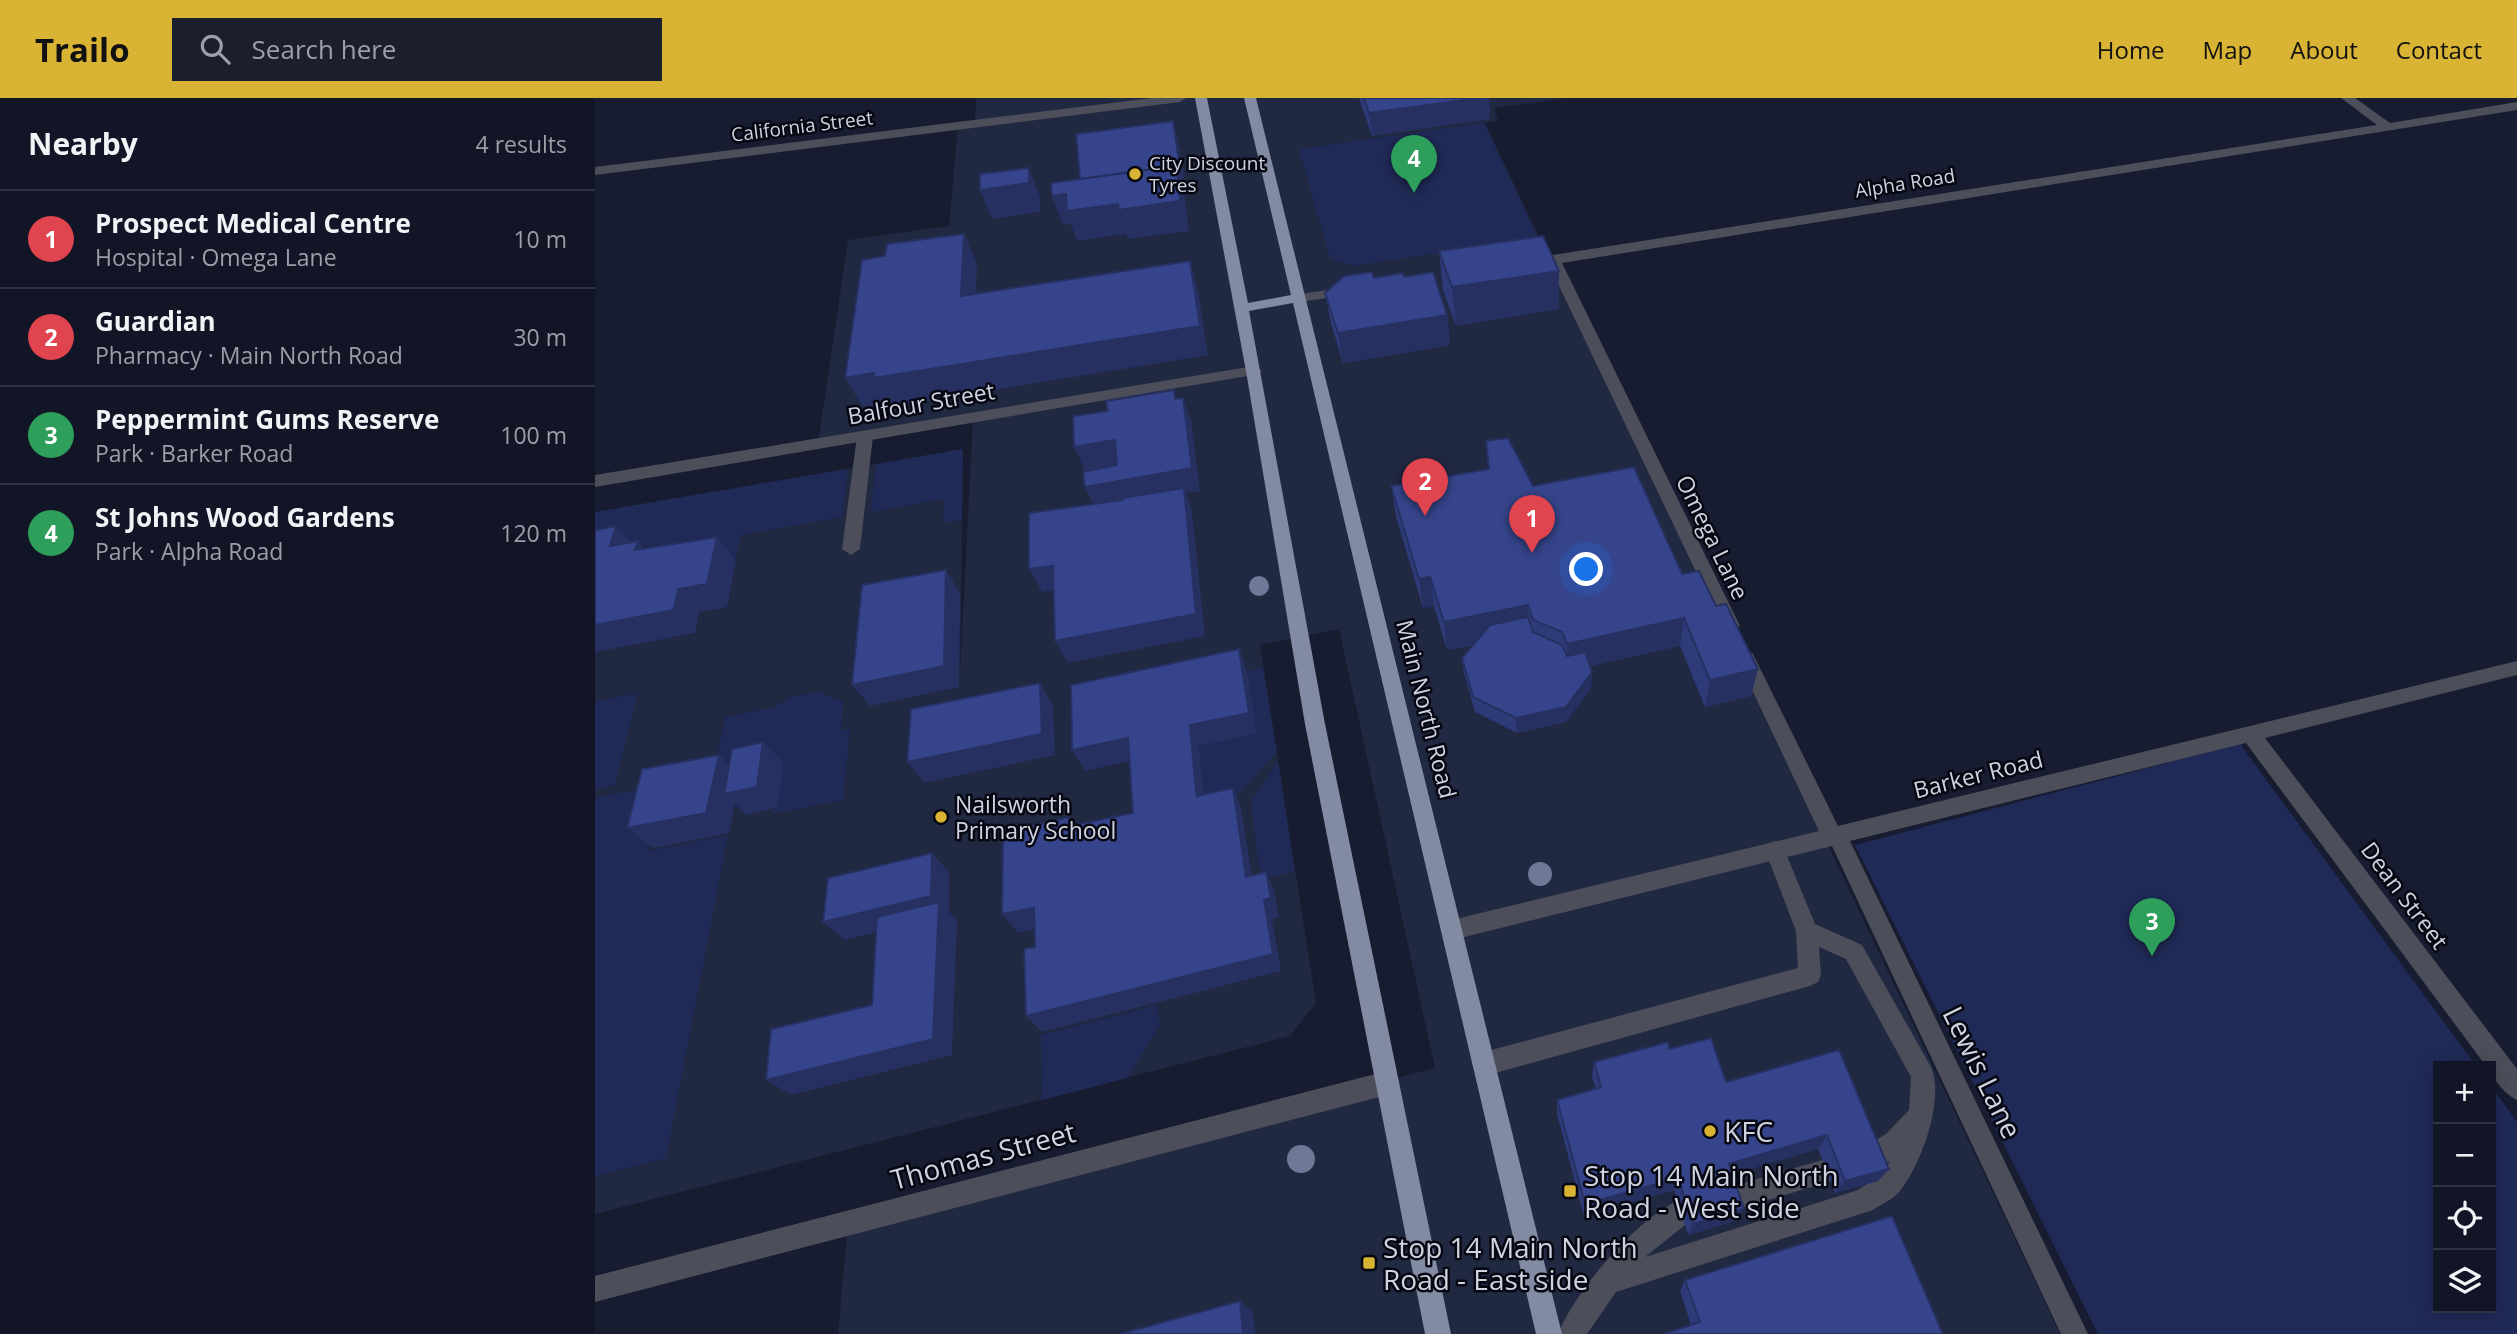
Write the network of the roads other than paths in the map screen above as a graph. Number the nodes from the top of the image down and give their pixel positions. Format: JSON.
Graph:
{"nodes":[{"id":1,"x":1180,"y":98,"type":"edge"},
{"id":2,"x":1201,"y":98,"type":"edge"},
{"id":3,"x":1250,"y":98,"type":"edge"},
{"id":4,"x":2347,"y":98,"type":"edge"},
{"id":5,"x":2517,"y":106,"type":"edge"},
{"id":6,"x":2387,"y":127,"type":"junction"},
{"id":7,"x":595,"y":171,"type":"edge"},
{"id":8,"x":1553,"y":259,"type":"junction"},
{"id":9,"x":1511,"y":267,"type":"edge"},
{"id":10,"x":1366,"y":288,"type":"edge"},
{"id":11,"x":1299,"y":298,"type":"junction"},
{"id":12,"x":1241,"y":307,"type":"junction"},
{"id":13,"x":1254,"y":371,"type":"junction"},
{"id":14,"x":865,"y":436,"type":"junction"},
{"id":15,"x":595,"y":481,"type":"edge"},
{"id":16,"x":851,"y":549,"type":"dead end"},
{"id":17,"x":2517,"y":668,"type":"edge"},
{"id":18,"x":2251,"y":733,"type":"junction"},
{"id":19,"x":1834,"y":836,"type":"junction"},
{"id":20,"x":1775,"y":850,"type":"junction"},
{"id":21,"x":1452,"y":930,"type":"junction"},
{"id":22,"x":1807,"y":931,"type":"junction"},
{"id":23,"x":1484,"y":1064,"type":"junction"},
{"id":24,"x":1387,"y":1083,"type":"junction"},
{"id":25,"x":2517,"y":1088,"type":"edge"},
{"id":26,"x":1921,"y":1099,"type":"junction"},
{"id":27,"x":1869,"y":1159,"type":"edge"},
{"id":28,"x":1826,"y":1171,"type":"edge"},
{"id":29,"x":1731,"y":1198,"type":"edge"},
{"id":30,"x":1681,"y":1212,"type":"edge"},
{"id":31,"x":1608,"y":1282,"type":"junction"},
{"id":32,"x":595,"y":1289,"type":"edge"},
{"id":33,"x":1438,"y":1334,"type":"edge"},
{"id":34,"x":1549,"y":1334,"type":"edge"},
{"id":35,"x":1571,"y":1334,"type":"edge"},
{"id":36,"x":2075,"y":1334,"type":"edge"}],
"edges":[{"from":1,"to":7,"type":"street","name":"California Street"},
{"from":2,"to":12,"type":"highway"},
{"from":3,"to":11,"type":"highway","name":"Main North Road"},
{"from":4,"to":6,"type":"street"},
{"from":5,"to":6,"type":"street","name":"Alpha Road"},
{"from":6,"to":8,"type":"street","name":"Alpha Road"},
{"from":8,"to":9,"type":"street","name":"Alpha Road"},
{"from":8,"to":19,"type":"street","name":"Omega Lane"},
{"from":10,"to":11,"type":"street"},
{"from":11,"to":12,"type":"highway"},
{"from":11,"to":21,"type":"highway","name":"Main North Road"},
{"from":12,"to":13,"type":"highway"},
{"from":13,"to":14,"type":"street","name":"Balfour Street"},
{"from":13,"to":24,"type":"highway"},
{"from":14,"to":15,"type":"street","name":"Balfour Street"},
{"from":14,"to":16,"type":"street"},
{"from":17,"to":18,"type":"street","name":"Barker Road"},
{"from":18,"to":19,"type":"street","name":"Barker Road"},
{"from":18,"to":25,"type":"street","name":"Dean Street"},
{"from":19,"to":20,"type":"street","name":"Barker Road"},
{"from":19,"to":36,"type":"street","name":"Lewis Lane"},
{"from":20,"to":21,"type":"street","name":"Barker Road"},
{"from":20,"to":22,"type":"street"},
{"from":21,"to":23,"type":"highway","name":"Main North Road"},
{"from":22,"to":23,"type":"street"},
{"from":22,"to":26,"type":"street"},
{"from":23,"to":34,"type":"highway","name":"Main North Road"},
{"from":24,"to":32,"type":"street","name":"Thomas Street"},
{"from":24,"to":33,"type":"highway"},
{"from":26,"to":27,"type":"street"},
{"from":26,"to":31,"type":"street"},
{"from":28,"to":29,"type":"street"},
{"from":30,"to":31,"type":"street"},
{"from":31,"to":35,"type":"street"}]}
